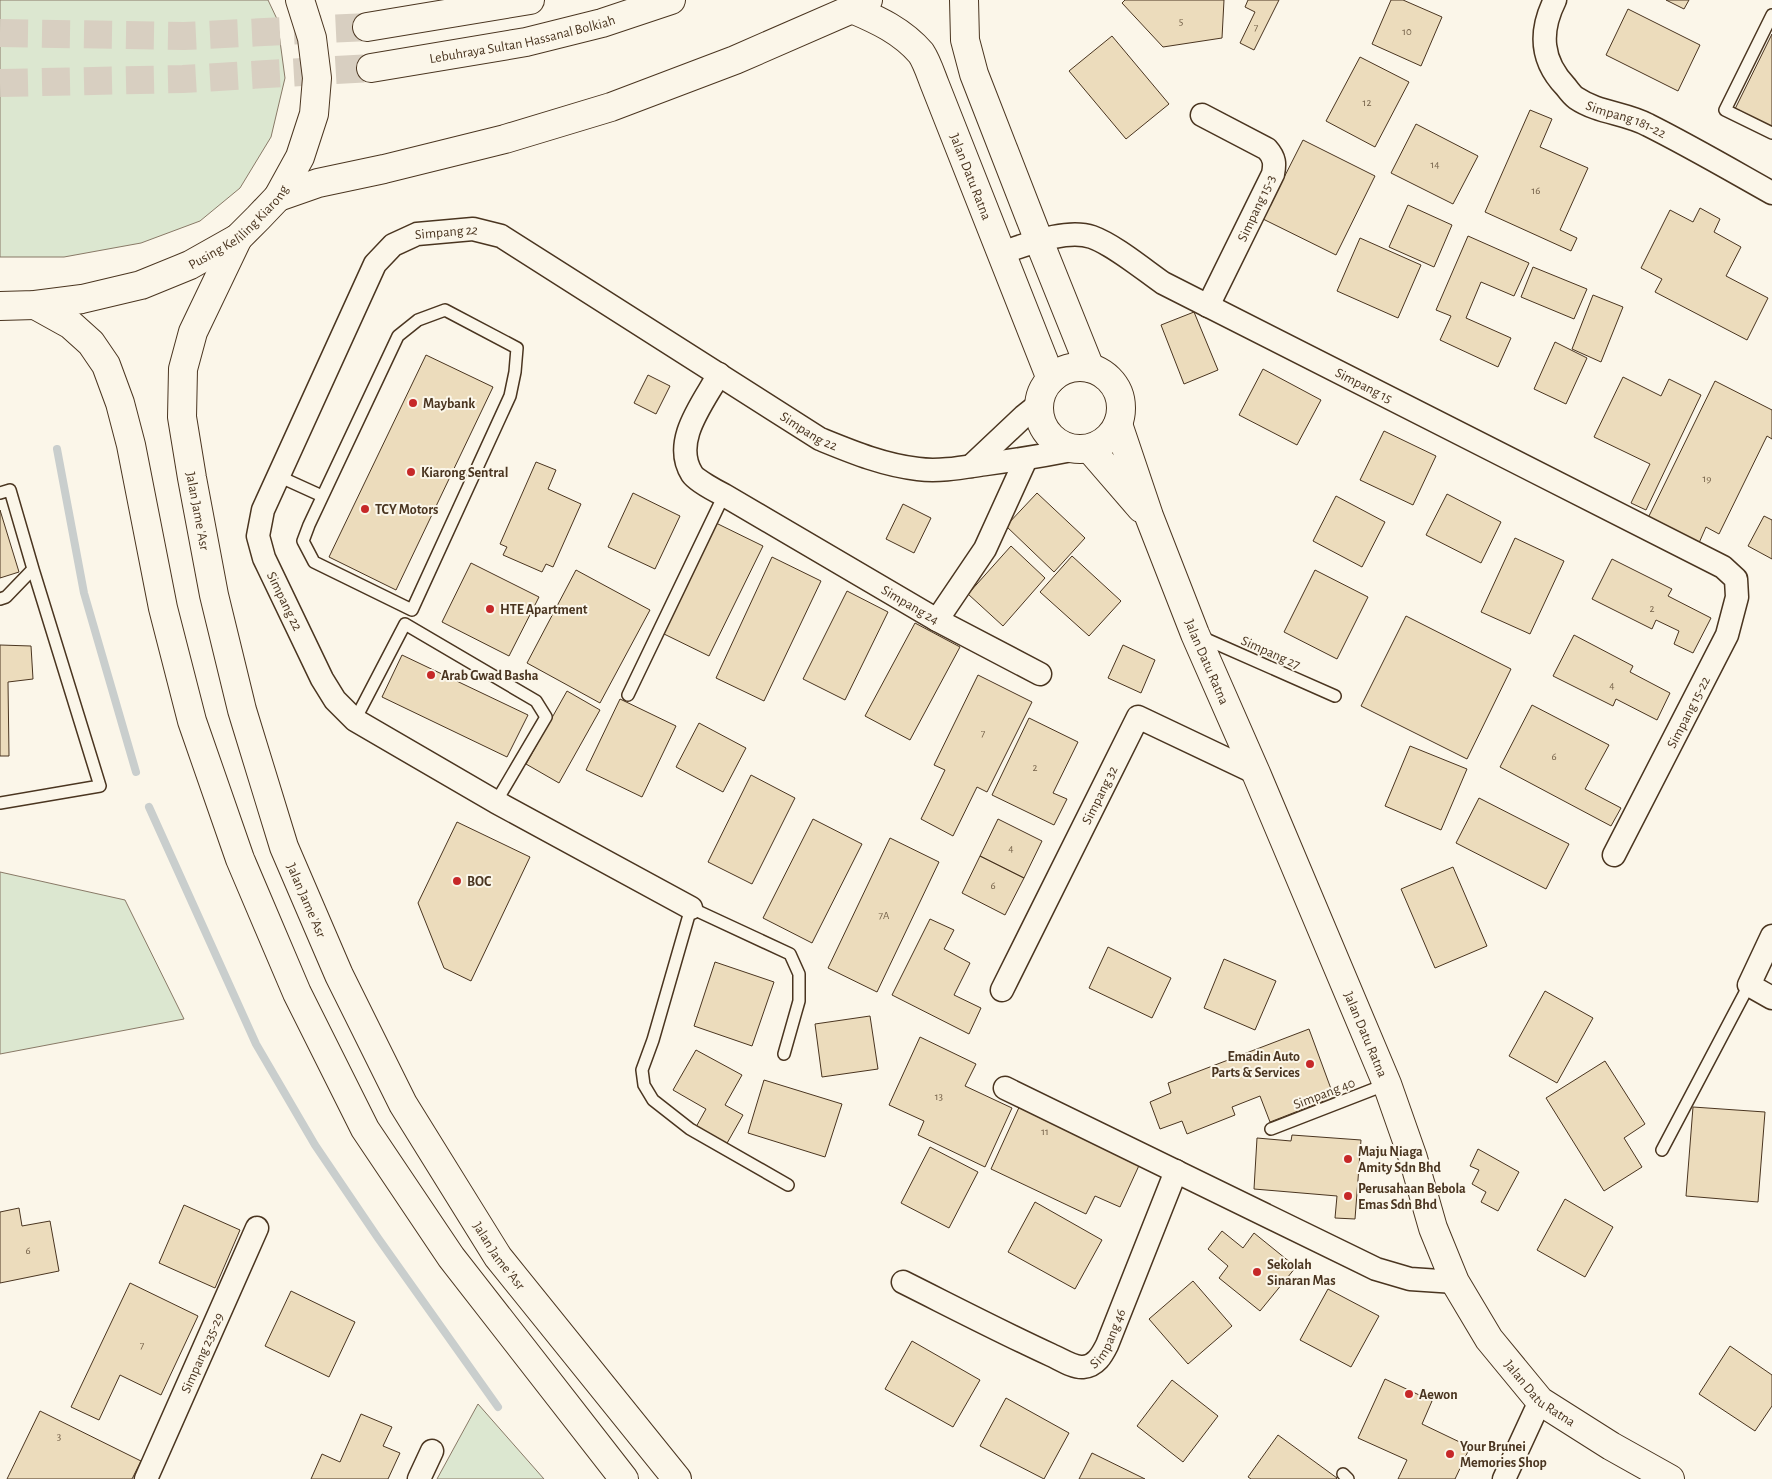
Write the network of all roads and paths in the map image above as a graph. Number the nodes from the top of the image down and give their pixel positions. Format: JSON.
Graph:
{"nodes":[{"id":1,"x":300,"y":0,"type":"edge"},
{"id":2,"x":530,"y":0,"type":"edge"},
{"id":3,"x":671,"y":0,"type":"edge"},
{"id":4,"x":964,"y":0,"type":"edge"},
{"id":5,"x":1555,"y":0,"type":"edge"},
{"id":6,"x":860,"y":4,"type":"edge"},
{"id":7,"x":1772,"y":15,"type":"edge"},
{"id":8,"x":367,"y":27,"type":"tunnel mouth"},
{"id":9,"x":371,"y":68,"type":"tunnel mouth"},
{"id":10,"x":1202,"y":115,"type":"dead end"},
{"id":11,"x":1772,"y":133,"type":"edge"},
{"id":12,"x":1772,"y":193,"type":"edge"},
{"id":13,"x":278,"y":197,"type":"junction"},
{"id":14,"x":238,"y":238,"type":"junction"},
{"id":15,"x":1039,"y":241,"type":"junction"},
{"id":16,"x":1001,"y":254,"type":"junction"},
{"id":17,"x":35,"y":305,"type":"junction"},
{"id":18,"x":0,"y":306,"type":"edge"},
{"id":19,"x":1208,"y":306,"type":"junction"},
{"id":20,"x":1090,"y":368,"type":"junction"},
{"id":21,"x":719,"y":374,"type":"junction"},
{"id":22,"x":1051,"y":379,"type":"junction"},
{"id":23,"x":1039,"y":404,"type":"junction"},
{"id":24,"x":1118,"y":424,"type":"junction"},
{"id":25,"x":1083,"y":449,"type":"junction"},
{"id":26,"x":1026,"y":458,"type":"junction"},
{"id":27,"x":971,"y":466,"type":"junction"},
{"id":28,"x":278,"y":476,"type":"junction"},
{"id":29,"x":0,"y":493,"type":"edge"},
{"id":30,"x":322,"y":496,"type":"junction"},
{"id":31,"x":724,"y":496,"type":"junction"},
{"id":32,"x":1149,"y":516,"type":"junction"},
{"id":33,"x":1723,"y":567,"type":"joint"},
{"id":34,"x":33,"y":569,"type":"junction"},
{"id":35,"x":0,"y":599,"type":"edge"},
{"id":36,"x":937,"y":620,"type":"junction"},
{"id":37,"x":1195,"y":634,"type":"junction"},
{"id":38,"x":1040,"y":674,"type":"dead end"},
{"id":39,"x":628,"y":695,"type":"dead end"},
{"id":40,"x":1334,"y":696,"type":"dead end"},
{"id":41,"x":355,"y":720,"type":"junction"},
{"id":42,"x":1256,"y":773,"type":"junction"},
{"id":43,"x":496,"y":802,"type":"junction"},
{"id":44,"x":0,"y":803,"type":"edge"},
{"id":45,"x":1614,"y":855,"type":"dead end"},
{"id":46,"x":691,"y":908,"type":"junction"},
{"id":47,"x":1772,"y":936,"type":"edge"},
{"id":48,"x":1749,"y":985,"type":"junction"},
{"id":49,"x":1002,"y":990,"type":"dead end"},
{"id":50,"x":1772,"y":998,"type":"edge"},
{"id":51,"x":784,"y":1054,"type":"dead end"},
{"id":52,"x":1387,"y":1084,"type":"junction"},
{"id":53,"x":1005,"y":1088,"type":"dead end"},
{"id":54,"x":1271,"y":1129,"type":"dead end"},
{"id":55,"x":1662,"y":1150,"type":"dead end"},
{"id":56,"x":1176,"y":1172,"type":"junction"},
{"id":57,"x":788,"y":1185,"type":"dead end"},
{"id":58,"x":258,"y":1228,"type":"dead end"},
{"id":59,"x":903,"y":1282,"type":"dead end"},
{"id":60,"x":1455,"y":1282,"type":"junction"},
{"id":61,"x":1540,"y":1401,"type":"junction"},
{"id":62,"x":432,"y":1451,"type":"dead end"},
{"id":63,"x":146,"y":1479,"type":"edge"},
{"id":64,"x":419,"y":1479,"type":"edge"},
{"id":65,"x":624,"y":1479,"type":"edge"},
{"id":66,"x":677,"y":1479,"type":"edge"},
{"id":67,"x":1504,"y":1479,"type":"edge"},
{"id":68,"x":1670,"y":1479,"type":"edge"}],
"edges":[{"from":1,"to":13,"type":"main road","name":"Pusing Keliling Kiarong"},
{"from":2,"to":8,"type":"main road"},
{"from":3,"to":9,"type":"main road","name":"Lebuhraya Sultan Hassanal Bolkiah"},
{"from":4,"to":15,"type":"main road"},
{"from":5,"to":12,"type":"street","name":"Simpang 181-22"},
{"from":6,"to":13,"type":"main road"},
{"from":6,"to":16,"type":"main road","name":"Jalan Datu Ratna"},
{"from":7,"to":11,"type":"lane"},
{"from":10,"to":19,"type":"street","name":"Simpang 15-3"},
{"from":13,"to":14,"type":"main road","name":"Pusing Keliling Kiarong"},
{"from":14,"to":17,"type":"main road","name":"Pusing Keliling Kiarong"},
{"from":14,"to":66,"type":"main road","name":"Jalan Jame 'Asr"},
{"from":15,"to":16,"type":"street","name":"Simpang 15"},
{"from":15,"to":19,"type":"street","name":"Simpang 15"},
{"from":15,"to":20,"type":"main road"},
{"from":16,"to":22,"type":"main road","name":"Jalan Datu Ratna"},
{"from":17,"to":18,"type":"main road","name":"Pusing Keliling Kiarong"},
{"from":17,"to":65,"type":"main road"},
{"from":19,"to":33,"type":"street","name":"Simpang 15"},
{"from":20,"to":22,"type":"main road"},
{"from":20,"to":24,"type":"main road"},
{"from":21,"to":27,"type":"street","name":"Simpang 22"},
{"from":21,"to":28,"type":"street","name":"Simpang 22"},
{"from":21,"to":31,"type":"street","name":"Simpang 24"},
{"from":22,"to":23,"type":"main road"},
{"from":23,"to":25,"type":"main road"},
{"from":23,"to":27,"type":"street"},
{"from":24,"to":25,"type":"main road"},
{"from":24,"to":32,"type":"main road","name":"Jalan Datu Ratna"},
{"from":25,"to":26,"type":"street","name":"Simpang 22"},
{"from":25,"to":32,"type":"main road","name":"Jalan Datu Ratna"},
{"from":26,"to":27,"type":"street","name":"Simpang 22"},
{"from":26,"to":36,"type":"street","name":"Simpang 24"},
{"from":28,"to":30,"type":"lane"},
{"from":28,"to":41,"type":"street","name":"Simpang 22"},
{"from":29,"to":34,"type":"lane"},
{"from":30,"to":30,"type":"lane"},
{"from":31,"to":36,"type":"street","name":"Simpang 24"},
{"from":31,"to":39,"type":"lane"},
{"from":32,"to":37,"type":"main road","name":"Jalan Datu Ratna"},
{"from":33,"to":45,"type":"street","name":"Simpang 15-22"},
{"from":34,"to":35,"type":"lane"},
{"from":34,"to":44,"type":"lane"},
{"from":36,"to":38,"type":"street"},
{"from":37,"to":40,"type":"lane","name":"Simpang 27"},
{"from":37,"to":42,"type":"main road","name":"Jalan Datu Ratna"},
{"from":41,"to":43,"type":"street","name":"Simpang 22"},
{"from":41,"to":43,"type":"lane"},
{"from":42,"to":49,"type":"street","name":"Simpang 32"},
{"from":42,"to":52,"type":"main road","name":"Jalan Datu Ratna"},
{"from":43,"to":46,"type":"street","name":"Simpang 22"},
{"from":46,"to":51,"type":"lane"},
{"from":46,"to":57,"type":"lane"},
{"from":47,"to":48,"type":"street"},
{"from":48,"to":50,"type":"street"},
{"from":48,"to":55,"type":"lane"},
{"from":52,"to":54,"type":"lane","name":"Simpang 40"},
{"from":52,"to":60,"type":"main road","name":"Jalan Datu Ratna"},
{"from":53,"to":56,"type":"street"},
{"from":56,"to":59,"type":"street","name":"Simpang 46"},
{"from":56,"to":60,"type":"street"},
{"from":58,"to":63,"type":"street","name":"Simpang 235-29"},
{"from":60,"to":61,"type":"main road","name":"Jalan Datu Ratna"},
{"from":61,"to":67,"type":"street"},
{"from":61,"to":68,"type":"main road","name":"Jalan Datu Ratna"},
{"from":62,"to":64,"type":"street"}]}
